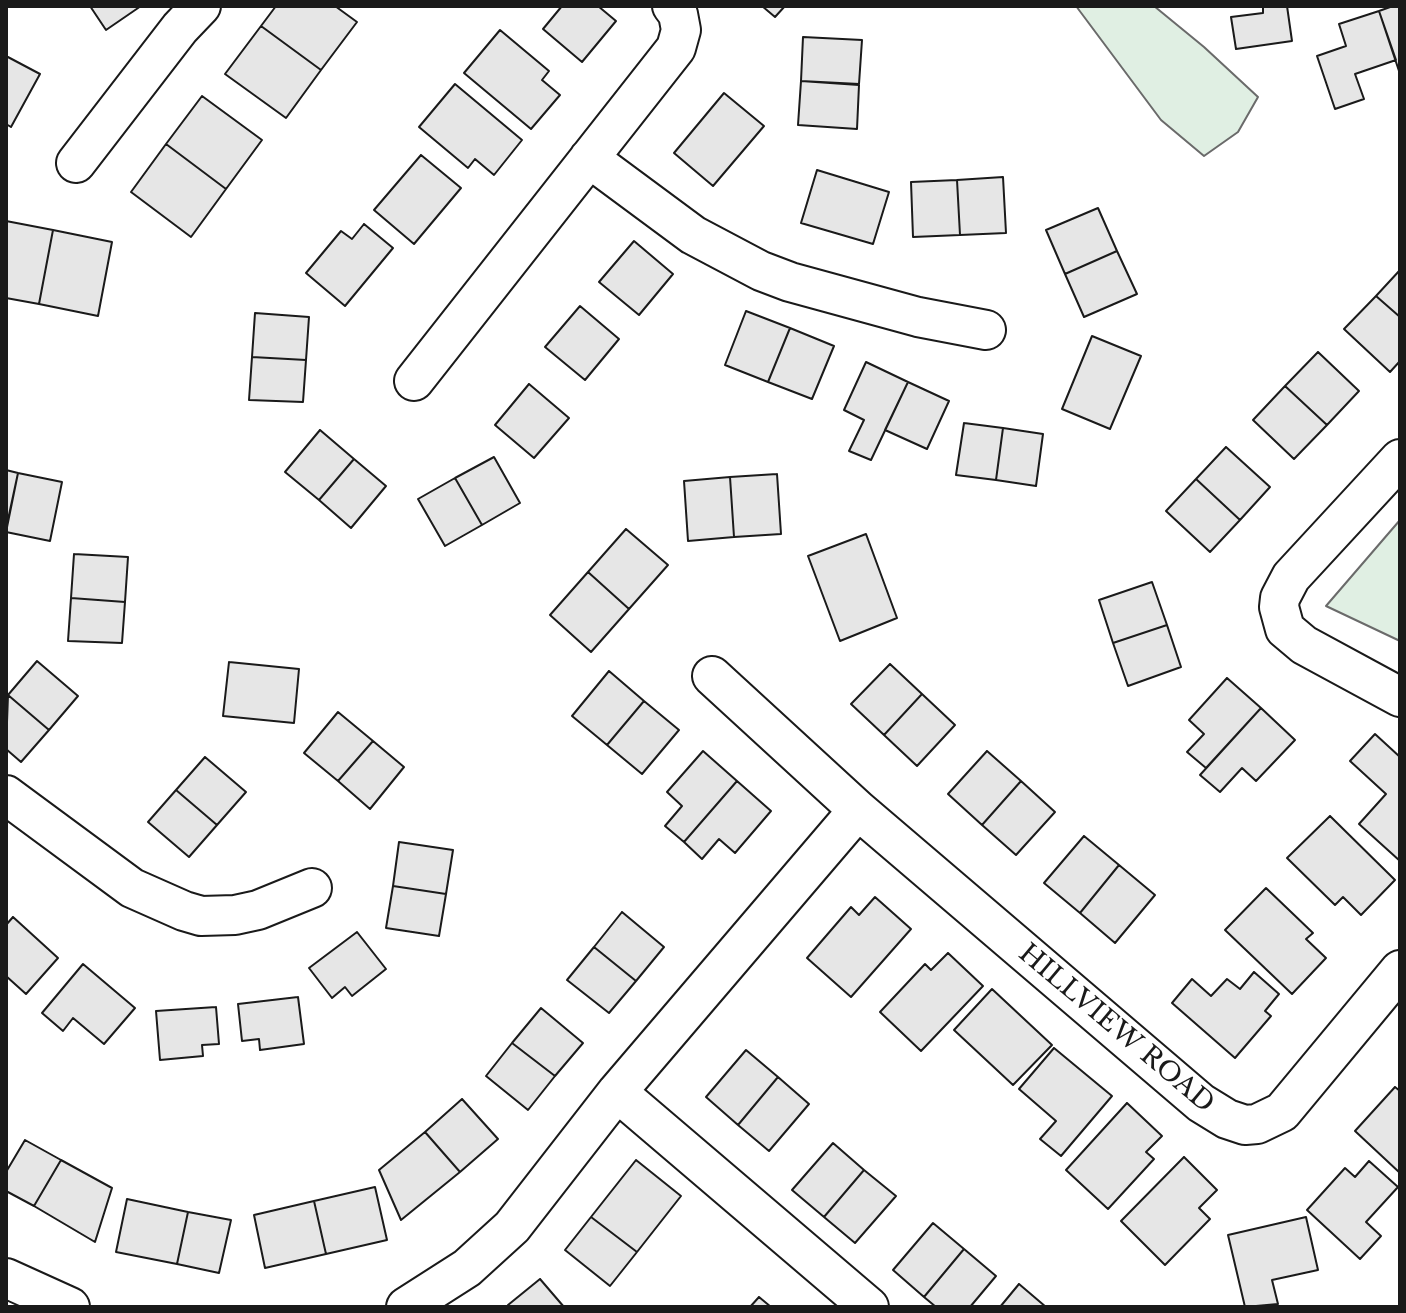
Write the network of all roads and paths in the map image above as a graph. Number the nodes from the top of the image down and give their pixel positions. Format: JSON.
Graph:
{"nodes":[{"id":1,"x":201,"y":6,"type":"edge"},
{"id":2,"x":672,"y":6,"type":"edge"},
{"id":3,"x":589,"y":158,"type":"junction"},
{"id":4,"x":76,"y":163,"type":"dead end"},
{"id":5,"x":986,"y":330,"type":"dead end"},
{"id":6,"x":414,"y":381,"type":"dead end"},
{"id":7,"x":1400,"y":459,"type":"edge"},
{"id":8,"x":712,"y":676,"type":"dead end"},
{"id":9,"x":1400,"y":697,"type":"edge"},
{"id":10,"x":6,"y":795,"type":"edge"},
{"id":11,"x":858,"y":810,"type":"junction"},
{"id":12,"x":312,"y":888,"type":"dead end"},
{"id":13,"x":1400,"y":970,"type":"edge"},
{"id":14,"x":617,"y":1092,"type":"junction"},
{"id":15,"x":6,"y":1278,"type":"edge"},
{"id":16,"x":70,"y":1307,"type":"edge"},
{"id":17,"x":406,"y":1307,"type":"edge"},
{"id":18,"x":869,"y":1307,"type":"edge"}],
"edges":[{"from":1,"to":4,"type":"street"},
{"from":2,"to":3,"type":"street"},
{"from":3,"to":5,"type":"street"},
{"from":3,"to":6,"type":"street"},
{"from":7,"to":9,"type":"street"},
{"from":8,"to":11,"type":"street","name":"HILLVIEW ROAD"},
{"from":10,"to":12,"type":"street"},
{"from":11,"to":13,"type":"street","name":"HILLVIEW ROAD"},
{"from":11,"to":14,"type":"street"},
{"from":14,"to":17,"type":"street"},
{"from":14,"to":18,"type":"street"},
{"from":15,"to":16,"type":"street"}]}
